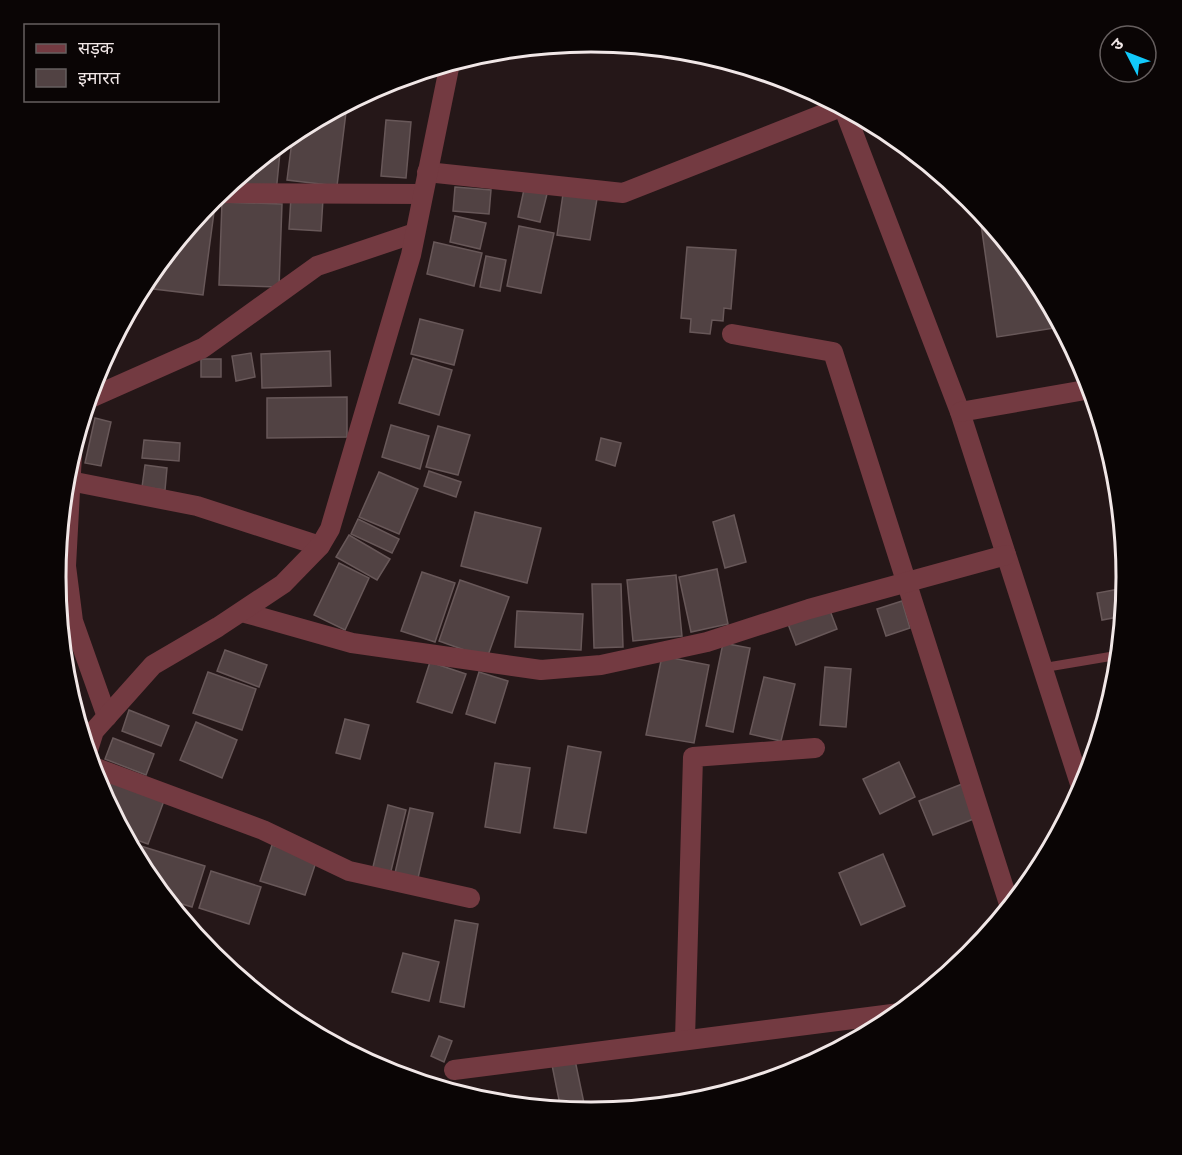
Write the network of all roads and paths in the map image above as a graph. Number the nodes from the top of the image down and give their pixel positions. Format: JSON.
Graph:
{"nodes":[{"id":1,"x":448,"y":72,"type":"edge"},
{"id":2,"x":833,"y":112,"type":"edge"},
{"id":3,"x":847,"y":120,"type":"edge"},
{"id":4,"x":427,"y":172,"type":"junction"},
{"id":5,"x":233,"y":194,"type":"edge"},
{"id":6,"x":422,"y":194,"type":"junction"},
{"id":7,"x":416,"y":233,"type":"junction"},
{"id":8,"x":732,"y":334,"type":"dead end"},
{"id":9,"x":1081,"y":391,"type":"edge"},
{"id":10,"x":100,"y":394,"type":"edge"},
{"id":11,"x":960,"y":412,"type":"junction"},
{"id":12,"x":75,"y":482,"type":"edge"},
{"id":13,"x":320,"y":546,"type":"junction"},
{"id":14,"x":1006,"y":555,"type":"junction"},
{"id":15,"x":66,"y":578,"type":"edge"},
{"id":16,"x":908,"y":581,"type":"junction"},
{"id":17,"x":242,"y":612,"type":"junction"},
{"id":18,"x":1110,"y":657,"type":"edge"},
{"id":19,"x":1042,"y":668,"type":"junction"},
{"id":20,"x":107,"y":717,"type":"junction"},
{"id":21,"x":92,"y":738,"type":"edge"},
{"id":22,"x":815,"y":748,"type":"dead end"},
{"id":23,"x":103,"y":771,"type":"edge"},
{"id":24,"x":1077,"y":775,"type":"edge"},
{"id":25,"x":470,"y":898,"type":"dead end"},
{"id":26,"x":1007,"y":898,"type":"edge"},
{"id":27,"x":881,"y":1015,"type":"edge"},
{"id":28,"x":684,"y":1039,"type":"junction"},
{"id":29,"x":454,"y":1070,"type":"dead end"}],
"edges":[{"from":1,"to":4,"type":"street"},
{"from":2,"to":4,"type":"street"},
{"from":3,"to":11,"type":"street"},
{"from":4,"to":6,"type":"street"},
{"from":5,"to":6,"type":"street"},
{"from":6,"to":7,"type":"street"},
{"from":7,"to":10,"type":"street"},
{"from":7,"to":13,"type":"street"},
{"from":8,"to":16,"type":"street"},
{"from":9,"to":11,"type":"street"},
{"from":11,"to":14,"type":"street"},
{"from":12,"to":13,"type":"street"},
{"from":13,"to":17,"type":"street"},
{"from":14,"to":16,"type":"street"},
{"from":14,"to":19,"type":"street"},
{"from":15,"to":20,"type":"street"},
{"from":16,"to":17,"type":"street"},
{"from":16,"to":26,"type":"street"},
{"from":17,"to":20,"type":"street"},
{"from":18,"to":19,"type":"lane"},
{"from":19,"to":24,"type":"street"},
{"from":20,"to":21,"type":"street"},
{"from":22,"to":28,"type":"street"},
{"from":23,"to":25,"type":"street"},
{"from":27,"to":28,"type":"street"},
{"from":28,"to":29,"type":"street"}]}
